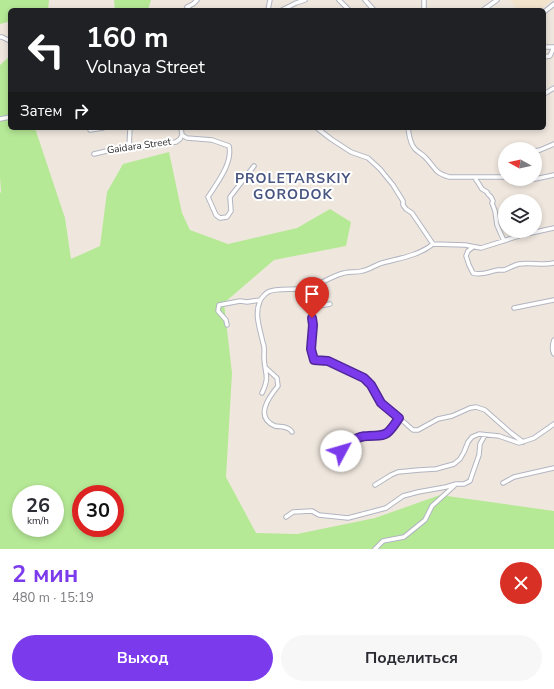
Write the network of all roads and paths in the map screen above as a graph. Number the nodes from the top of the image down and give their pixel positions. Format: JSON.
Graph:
{"nodes":[{"id":1,"x":197,"y":0,"type":"edge"},
{"id":2,"x":305,"y":0,"type":"edge"},
{"id":3,"x":339,"y":0,"type":"edge"},
{"id":4,"x":365,"y":0,"type":"edge"},
{"id":5,"x":497,"y":0,"type":"edge"},
{"id":6,"x":554,"y":4,"type":"edge"},
{"id":7,"x":188,"y":8,"type":"edge"},
{"id":8,"x":286,"y":8,"type":"edge"},
{"id":9,"x":347,"y":8,"type":"edge"},
{"id":10,"x":372,"y":8,"type":"edge"},
{"id":11,"x":486,"y":8,"type":"edge"},
{"id":12,"x":546,"y":10,"type":"edge"},
{"id":13,"x":554,"y":47,"type":"edge"},
{"id":14,"x":546,"y":57,"type":"edge"},
{"id":15,"x":130,"y":130,"type":"edge"},
{"id":16,"x":181,"y":130,"type":"edge"},
{"id":17,"x":320,"y":130,"type":"edge"},
{"id":18,"x":408,"y":130,"type":"edge"},
{"id":19,"x":182,"y":135,"type":"junction"},
{"id":20,"x":554,"y":144,"type":"edge"},
{"id":21,"x":129,"y":148,"type":"junction"},
{"id":22,"x":542,"y":149,"type":"edge"},
{"id":23,"x":94,"y":154,"type":"dead end"},
{"id":24,"x":254,"y":166,"type":"dead end"},
{"id":25,"x":554,"y":175,"type":"edge"},
{"id":26,"x":476,"y":177,"type":"junction"},
{"id":27,"x":498,"y":177,"type":"edge"},
{"id":28,"x":542,"y":177,"type":"edge"},
{"id":29,"x":554,"y":228,"type":"edge"},
{"id":30,"x":504,"y":241,"type":"junction"},
{"id":31,"x":433,"y":244,"type":"junction"},
{"id":32,"x":474,"y":247,"type":"junction"},
{"id":33,"x":554,"y":263,"type":"edge"},
{"id":34,"x":260,"y":300,"type":"junction"},
{"id":35,"x":554,"y":300,"type":"edge"},
{"id":36,"x":330,"y":304,"type":"dead end"},
{"id":37,"x":514,"y":308,"type":"dead end"},
{"id":38,"x":227,"y":325,"type":"dead end"},
{"id":39,"x":554,"y":340,"type":"edge"},
{"id":40,"x":554,"y":354,"type":"edge"},
{"id":41,"x":266,"y":368,"type":"junction"},
{"id":42,"x":262,"y":393,"type":"dead end"},
{"id":43,"x":399,"y":418,"type":"junction"},
{"id":44,"x":554,"y":424,"type":"edge"},
{"id":45,"x":292,"y":432,"type":"dead end"},
{"id":46,"x":485,"y":435,"type":"junction"},
{"id":47,"x":524,"y":442,"type":"junction"},
{"id":48,"x":336,"y":455,"type":"dead end"},
{"id":49,"x":554,"y":468,"type":"edge"},
{"id":50,"x":503,"y":483,"type":"dead end"},
{"id":51,"x":456,"y":484,"type":"junction"},
{"id":52,"x":375,"y":485,"type":"dead end"},
{"id":53,"x":286,"y":517,"type":"dead end"},
{"id":54,"x":375,"y":549,"type":"edge"}],
"edges":[{"from":1,"to":7,"type":"street"},
{"from":2,"to":8,"type":"street"},
{"from":3,"to":9,"type":"street"},
{"from":4,"to":10,"type":"street"},
{"from":5,"to":11,"type":"street"},
{"from":6,"to":12,"type":"street"},
{"from":13,"to":14,"type":"street"},
{"from":15,"to":21,"type":"street"},
{"from":16,"to":19,"type":"street"},
{"from":17,"to":31,"type":"street"},
{"from":18,"to":26,"type":"street"},
{"from":19,"to":21,"type":"street","name":"Gaidara Street"},
{"from":19,"to":24,"type":"street"},
{"from":20,"to":22,"type":"street"},
{"from":21,"to":23,"type":"street","name":"Gaidara Street"},
{"from":25,"to":28,"type":"street"},
{"from":26,"to":27,"type":"street"},
{"from":26,"to":30,"type":"street"},
{"from":29,"to":30,"type":"street"},
{"from":30,"to":32,"type":"street"},
{"from":31,"to":32,"type":"street"},
{"from":31,"to":34,"type":"street"},
{"from":32,"to":33,"type":"street"},
{"from":34,"to":38,"type":"street"},
{"from":34,"to":41,"type":"street"},
{"from":35,"to":37,"type":"street"},
{"from":36,"to":43,"type":"street"},
{"from":39,"to":40,"type":"street"},
{"from":41,"to":42,"type":"street"},
{"from":41,"to":45,"type":"street"},
{"from":43,"to":47,"type":"street"},
{"from":43,"to":48,"type":"street"},
{"from":44,"to":47,"type":"street"},
{"from":46,"to":47,"type":"street"},
{"from":46,"to":51,"type":"street"},
{"from":46,"to":52,"type":"street"},
{"from":49,"to":50,"type":"street"},
{"from":51,"to":53,"type":"street"},
{"from":51,"to":54,"type":"street"}]}
